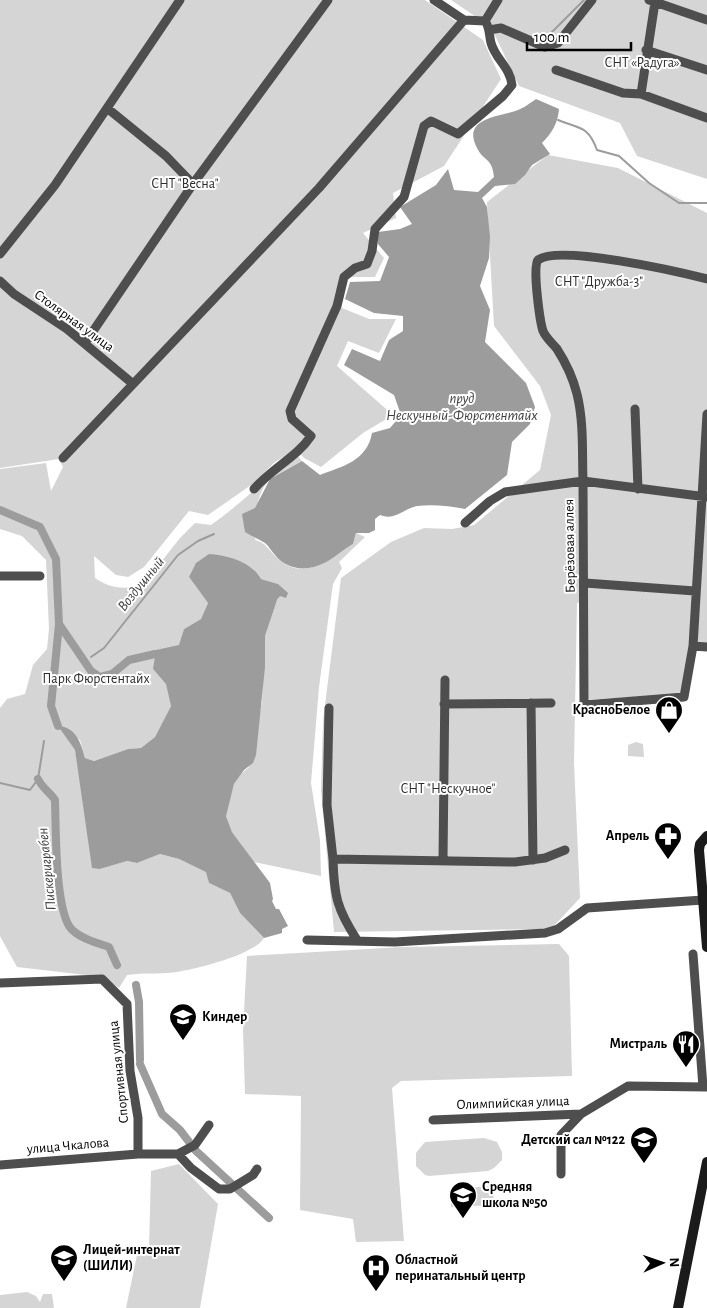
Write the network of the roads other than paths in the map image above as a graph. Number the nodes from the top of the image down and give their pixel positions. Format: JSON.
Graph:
{"nodes":[{"id":1,"x":180,"y":0,"type":"edge"},
{"id":2,"x":328,"y":0,"type":"edge"},
{"id":3,"x":434,"y":0,"type":"edge"},
{"id":4,"x":498,"y":0,"type":"edge"},
{"id":5,"x":592,"y":0,"type":"edge"},
{"id":6,"x":652,"y":1,"type":"edge"},
{"id":7,"x":464,"y":20,"type":"junction"},
{"id":8,"x":485,"y":20,"type":"junction"},
{"id":9,"x":707,"y":20,"type":"edge"},
{"id":10,"x":490,"y":30,"type":"junction"},
{"id":11,"x":646,"y":50,"type":"junction"},
{"id":12,"x":556,"y":70,"type":"dead end"},
{"id":13,"x":707,"y":70,"type":"edge"},
{"id":14,"x":641,"y":94,"type":"junction"},
{"id":15,"x":107,"y":108,"type":"junction"},
{"id":16,"x":707,"y":118,"type":"edge"},
{"id":17,"x":193,"y":184,"type":"junction"},
{"id":18,"x":0,"y":254,"type":"edge"},
{"id":19,"x":707,"y":279,"type":"edge"},
{"id":20,"x":0,"y":280,"type":"edge"},
{"id":21,"x":85,"y":343,"type":"junction"},
{"id":22,"x":132,"y":383,"type":"junction"},
{"id":23,"x":634,"y":408,"type":"dead end"},
{"id":24,"x":707,"y":414,"type":"edge"},
{"id":25,"x":63,"y":458,"type":"dead end"},
{"id":26,"x":583,"y":481,"type":"junction"},
{"id":27,"x":254,"y":489,"type":"dead end"},
{"id":28,"x":638,"y":489,"type":"junction"},
{"id":29,"x":704,"y":496,"type":"edge"},
{"id":30,"x":465,"y":523,"type":"dead end"},
{"id":31,"x":0,"y":576,"type":"edge"},
{"id":32,"x":40,"y":576,"type":"dead end"},
{"id":33,"x":585,"y":583,"type":"junction"},
{"id":34,"x":695,"y":591,"type":"junction"},
{"id":35,"x":693,"y":646,"type":"junction"},
{"id":36,"x":707,"y":647,"type":"edge"},
{"id":37,"x":444,"y":680,"type":"dead end"},
{"id":38,"x":531,"y":703,"type":"junction"},
{"id":39,"x":551,"y":703,"type":"dead end"},
{"id":40,"x":444,"y":704,"type":"junction"},
{"id":41,"x":328,"y":708,"type":"dead end"},
{"id":42,"x":707,"y":836,"type":"edge"},
{"id":43,"x":565,"y":850,"type":"dead end"},
{"id":44,"x":333,"y":859,"type":"junction"},
{"id":45,"x":442,"y":860,"type":"junction"},
{"id":46,"x":533,"y":860,"type":"junction"},
{"id":47,"x":703,"y":900,"type":"junction"},
{"id":48,"x":307,"y":940,"type":"dead end"},
{"id":49,"x":357,"y":940,"type":"junction"},
{"id":50,"x":707,"y":947,"type":"edge"},
{"id":51,"x":693,"y":954,"type":"dead end"},
{"id":52,"x":0,"y":983,"type":"edge"},
{"id":53,"x":705,"y":1087,"type":"edge"},
{"id":54,"x":581,"y":1114,"type":"junction"},
{"id":55,"x":433,"y":1120,"type":"dead end"},
{"id":56,"x":209,"y":1125,"type":"dead end"},
{"id":57,"x":138,"y":1154,"type":"junction"},
{"id":58,"x":178,"y":1154,"type":"junction"},
{"id":59,"x":707,"y":1162,"type":"edge"},
{"id":60,"x":0,"y":1165,"type":"edge"},
{"id":61,"x":257,"y":1169,"type":"dead end"},
{"id":62,"x":561,"y":1174,"type":"dead end"},
{"id":63,"x":678,"y":1308,"type":"edge"}],
"edges":[{"from":1,"to":15,"type":"street"},
{"from":2,"to":17,"type":"street"},
{"from":3,"to":7,"type":"street"},
{"from":4,"to":8,"type":"street"},
{"from":5,"to":10,"type":"street"},
{"from":6,"to":9,"type":"street"},
{"from":6,"to":11,"type":"street"},
{"from":7,"to":8,"type":"street"},
{"from":7,"to":22,"type":"street"},
{"from":8,"to":10,"type":"street"},
{"from":10,"to":27,"type":"street"},
{"from":11,"to":13,"type":"street"},
{"from":11,"to":14,"type":"street"},
{"from":12,"to":14,"type":"street"},
{"from":14,"to":16,"type":"street"},
{"from":15,"to":17,"type":"street"},
{"from":15,"to":18,"type":"street"},
{"from":17,"to":21,"type":"street"},
{"from":19,"to":26,"type":"street"},
{"from":20,"to":21,"type":"street","name":"Столярная улица"},
{"from":21,"to":22,"type":"street","name":"Столярная улица"},
{"from":22,"to":25,"type":"street"},
{"from":23,"to":28,"type":"street"},
{"from":24,"to":29,"type":"street"},
{"from":26,"to":28,"type":"street","name":"Берёзовая аллея"},
{"from":26,"to":30,"type":"street"},
{"from":26,"to":33,"type":"street","name":"Берёзовая аллея"},
{"from":28,"to":29,"type":"street","name":"Берёзовая аллея"},
{"from":29,"to":34,"type":"street"},
{"from":31,"to":32,"type":"street"},
{"from":33,"to":34,"type":"street"},
{"from":33,"to":35,"type":"street","name":"Берёзовая аллея"},
{"from":34,"to":35,"type":"street"},
{"from":35,"to":36,"type":"street"},
{"from":37,"to":40,"type":"street"},
{"from":38,"to":39,"type":"street"},
{"from":38,"to":40,"type":"street"},
{"from":38,"to":46,"type":"street"},
{"from":40,"to":45,"type":"street"},
{"from":41,"to":44,"type":"street"},
{"from":42,"to":47,"type":"main road"},
{"from":43,"to":46,"type":"street"},
{"from":44,"to":45,"type":"street"},
{"from":44,"to":49,"type":"street"},
{"from":45,"to":46,"type":"street"},
{"from":47,"to":49,"type":"street"},
{"from":47,"to":50,"type":"main road"},
{"from":48,"to":49,"type":"street"},
{"from":51,"to":53,"type":"street"},
{"from":52,"to":57,"type":"street","name":"Спортивная улица"},
{"from":53,"to":54,"type":"street","name":"Олимпийская улица"},
{"from":54,"to":55,"type":"street","name":"Олимпийская улица"},
{"from":54,"to":62,"type":"street"},
{"from":56,"to":58,"type":"street"},
{"from":57,"to":58,"type":"street","name":"улица Чкалова"},
{"from":57,"to":60,"type":"street","name":"улица Чкалова"},
{"from":58,"to":61,"type":"street"},
{"from":59,"to":63,"type":"main road"}]}
